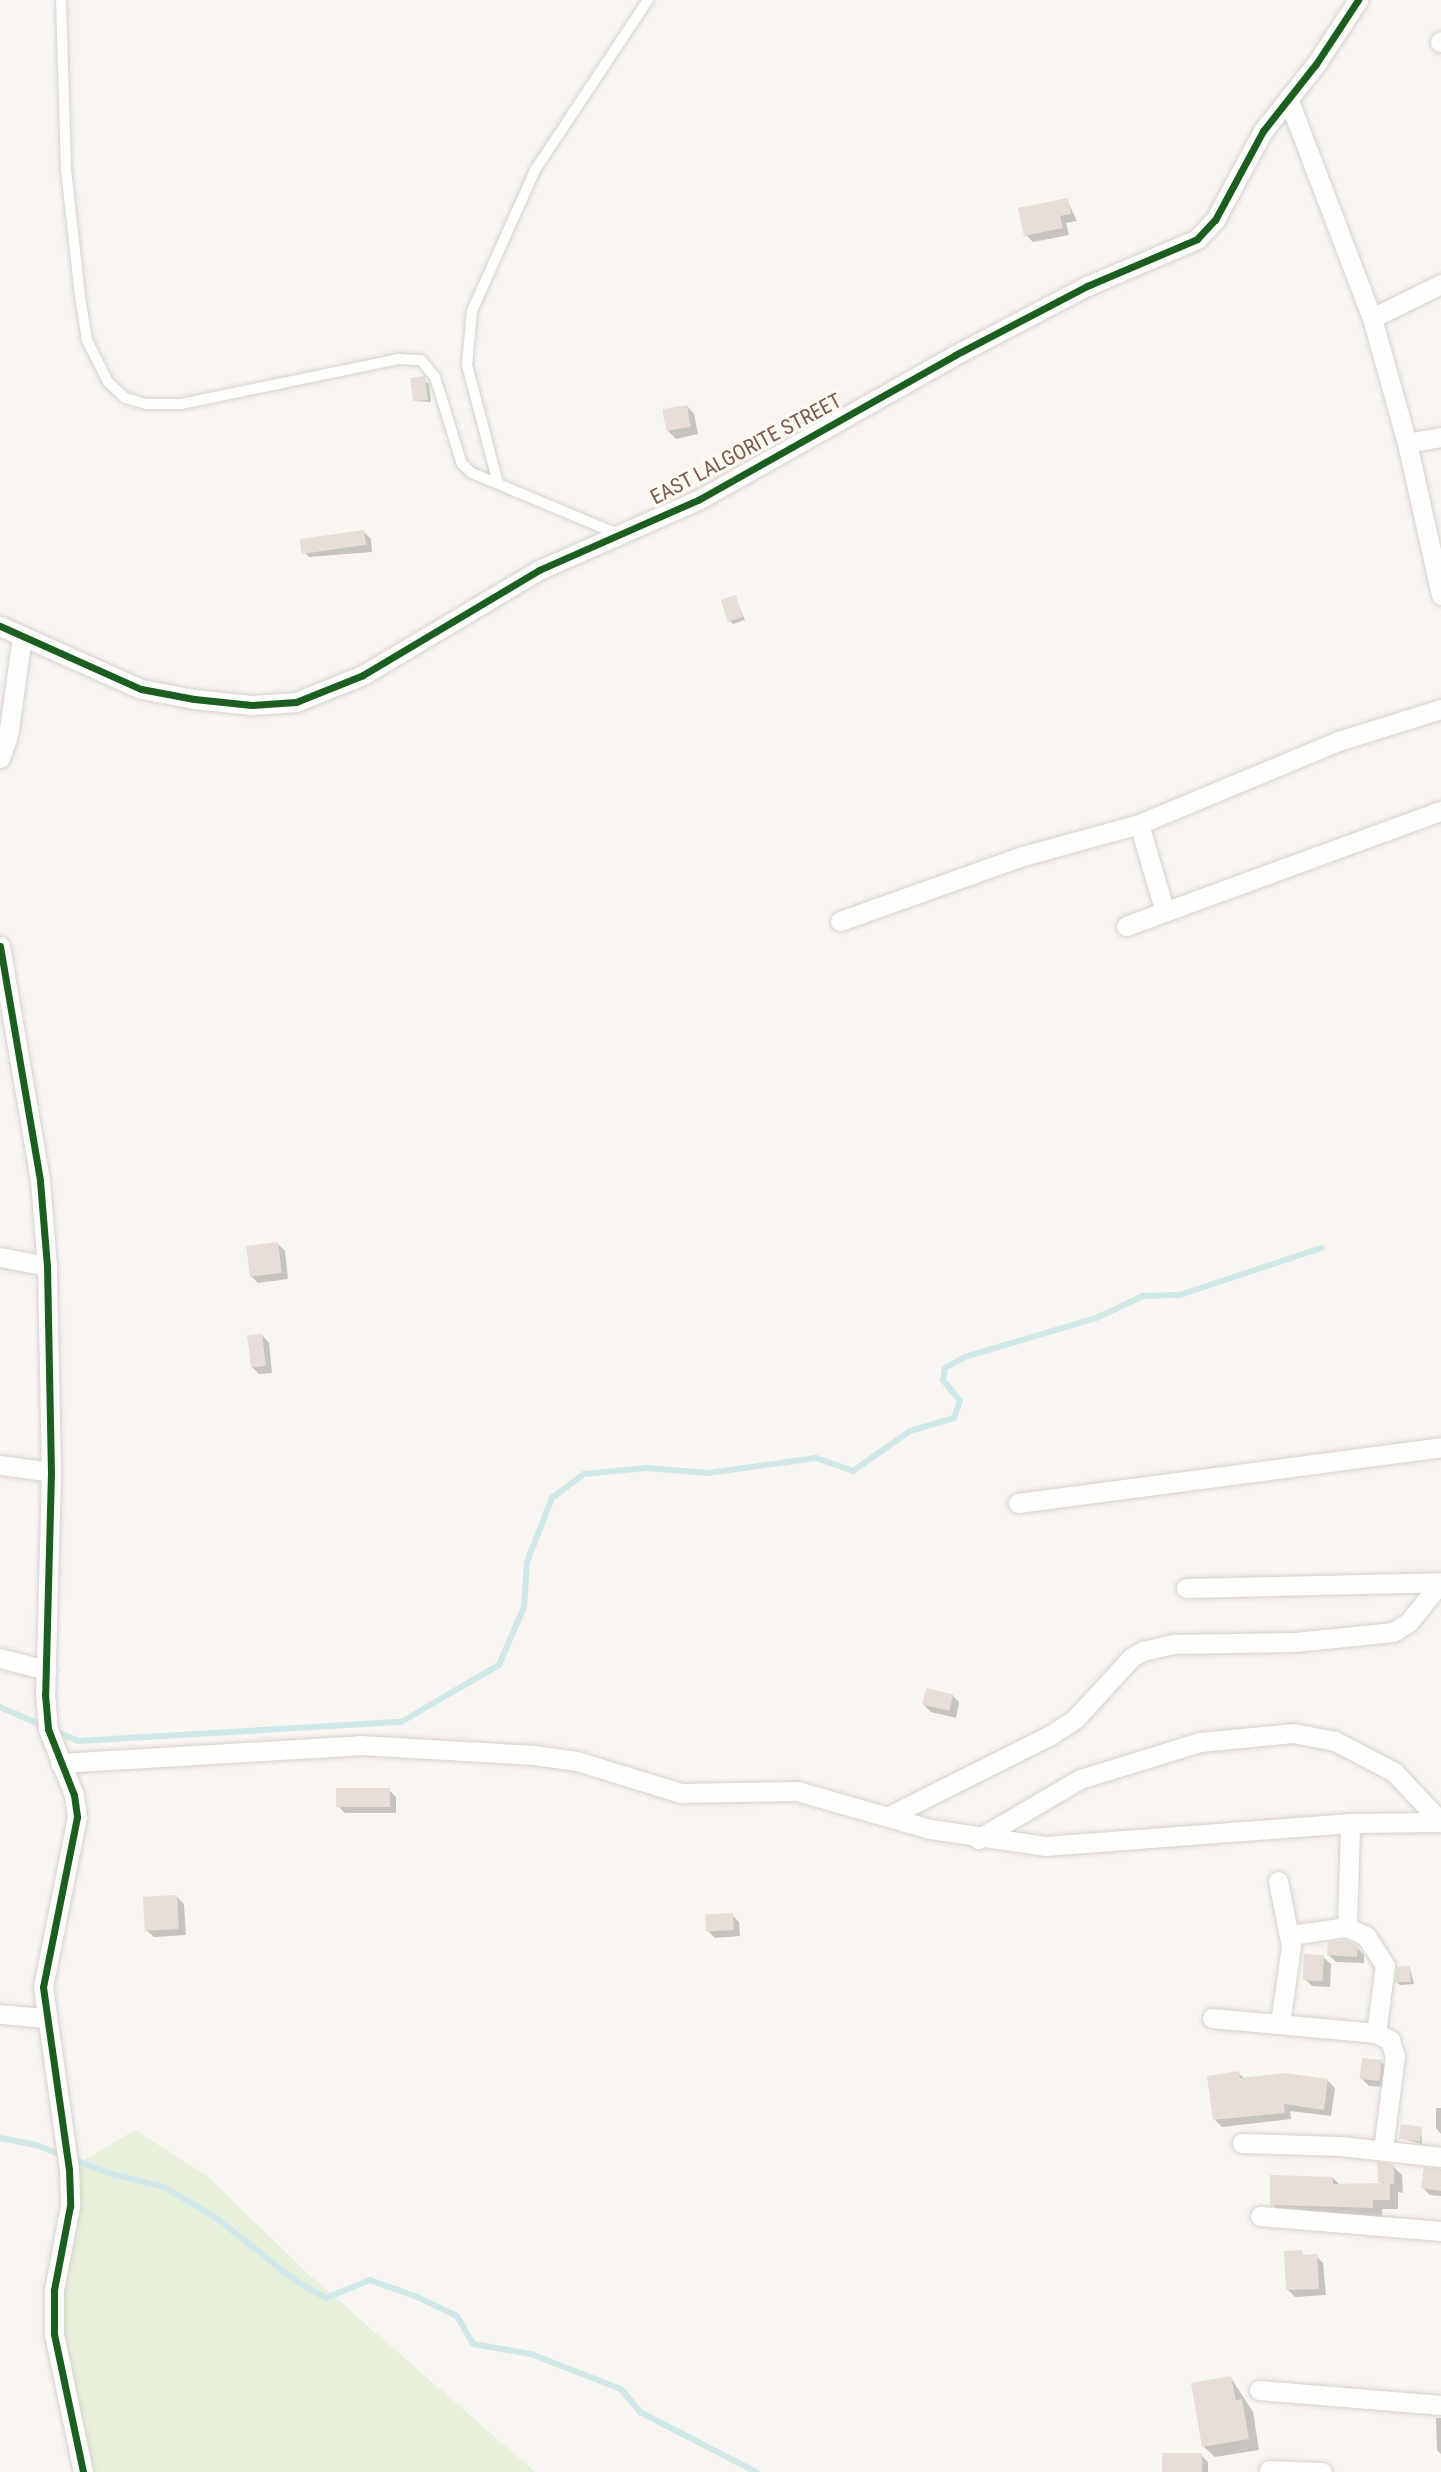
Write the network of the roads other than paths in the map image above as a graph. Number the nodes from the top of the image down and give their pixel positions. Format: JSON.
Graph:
{"nodes":[{"id":1,"x":61,"y":0,"type":"edge"},
{"id":2,"x":648,"y":0,"type":"edge"},
{"id":3,"x":1358,"y":0,"type":"edge"},
{"id":4,"x":1289,"y":101,"type":"junction"},
{"id":5,"x":1441,"y":284,"type":"edge"},
{"id":6,"x":1372,"y":318,"type":"junction"},
{"id":7,"x":1441,"y":437,"type":"edge"},
{"id":8,"x":1408,"y":443,"type":"junction"},
{"id":9,"x":498,"y":483,"type":"junction"},
{"id":10,"x":619,"y":534,"type":"junction"},
{"id":11,"x":1436,"y":544,"type":"edge"},
{"id":12,"x":1441,"y":595,"type":"edge"},
{"id":13,"x":0,"y":626,"type":"edge"},
{"id":14,"x":22,"y":636,"type":"junction"},
{"id":15,"x":1441,"y":709,"type":"edge"},
{"id":16,"x":0,"y":758,"type":"edge"},
{"id":17,"x":1441,"y":811,"type":"edge"},
{"id":18,"x":1139,"y":824,"type":"junction"},
{"id":19,"x":1164,"y":909,"type":"junction"},
{"id":20,"x":840,"y":921,"type":"dead end"},
{"id":21,"x":1126,"y":926,"type":"dead end"},
{"id":22,"x":0,"y":946,"type":"edge"},
{"id":23,"x":0,"y":1257,"type":"edge"},
{"id":24,"x":47,"y":1266,"type":"junction"},
{"id":25,"x":1441,"y":1447,"type":"edge"},
{"id":26,"x":0,"y":1465,"type":"edge"},
{"id":27,"x":51,"y":1472,"type":"junction"},
{"id":28,"x":1018,"y":1503,"type":"dead end"},
{"id":29,"x":1441,"y":1582,"type":"edge"},
{"id":30,"x":1186,"y":1588,"type":"dead end"},
{"id":31,"x":0,"y":1658,"type":"edge"},
{"id":32,"x":46,"y":1670,"type":"junction"},
{"id":33,"x":60,"y":1763,"type":"junction"},
{"id":34,"x":889,"y":1816,"type":"junction"},
{"id":35,"x":1441,"y":1822,"type":"edge"},
{"id":36,"x":1350,"y":1823,"type":"junction"},
{"id":37,"x":978,"y":1839,"type":"junction"},
{"id":38,"x":1278,"y":1881,"type":"dead end"},
{"id":39,"x":1348,"y":1927,"type":"junction"},
{"id":40,"x":1290,"y":1935,"type":"junction"},
{"id":41,"x":0,"y":2014,"type":"edge"},
{"id":42,"x":45,"y":2018,"type":"junction"},
{"id":43,"x":1212,"y":2018,"type":"dead end"},
{"id":44,"x":1280,"y":2023,"type":"junction"},
{"id":45,"x":1376,"y":2033,"type":"junction"},
{"id":46,"x":1242,"y":2143,"type":"dead end"},
{"id":47,"x":1383,"y":2150,"type":"junction"},
{"id":48,"x":1441,"y":2157,"type":"edge"},
{"id":49,"x":1260,"y":2216,"type":"dead end"},
{"id":50,"x":1441,"y":2231,"type":"edge"},
{"id":51,"x":1259,"y":2390,"type":"dead end"},
{"id":52,"x":1441,"y":2405,"type":"edge"},
{"id":53,"x":1269,"y":2470,"type":"edge"},
{"id":54,"x":83,"y":2472,"type":"edge"},
{"id":55,"x":1322,"y":2472,"type":"edge"}],
"edges":[{"from":1,"to":9,"type":"lane"},
{"from":2,"to":9,"type":"lane"},
{"from":3,"to":4,"type":"street","name":"EAST LALGORITE STREET"},
{"from":4,"to":6,"type":"street"},
{"from":4,"to":10,"type":"street","name":"EAST LALGORITE STREET"},
{"from":5,"to":6,"type":"street"},
{"from":6,"to":8,"type":"street"},
{"from":7,"to":8,"type":"street"},
{"from":8,"to":11,"type":"street"},
{"from":9,"to":10,"type":"lane"},
{"from":10,"to":14,"type":"street","name":"EAST LALGORITE STREET"},
{"from":11,"to":12,"type":"street"},
{"from":13,"to":14,"type":"street","name":"EAST LALGORITE STREET"},
{"from":14,"to":16,"type":"street"},
{"from":15,"to":18,"type":"street"},
{"from":17,"to":19,"type":"street"},
{"from":18,"to":19,"type":"street"},
{"from":18,"to":20,"type":"street"},
{"from":19,"to":21,"type":"street"},
{"from":22,"to":24,"type":"street"},
{"from":23,"to":24,"type":"street"},
{"from":24,"to":27,"type":"street"},
{"from":25,"to":28,"type":"street"},
{"from":26,"to":27,"type":"street"},
{"from":27,"to":32,"type":"street"},
{"from":29,"to":30,"type":"street"},
{"from":29,"to":34,"type":"street"},
{"from":31,"to":32,"type":"street"},
{"from":32,"to":33,"type":"street"},
{"from":33,"to":34,"type":"street"},
{"from":33,"to":42,"type":"street"},
{"from":34,"to":37,"type":"street"},
{"from":35,"to":36,"type":"street"},
{"from":35,"to":37,"type":"street"},
{"from":36,"to":37,"type":"street"},
{"from":36,"to":39,"type":"street"},
{"from":38,"to":40,"type":"street"},
{"from":39,"to":40,"type":"street"},
{"from":39,"to":45,"type":"street"},
{"from":40,"to":44,"type":"street"},
{"from":41,"to":42,"type":"street"},
{"from":42,"to":54,"type":"street"},
{"from":43,"to":44,"type":"street"},
{"from":44,"to":45,"type":"street"},
{"from":45,"to":47,"type":"street"},
{"from":46,"to":47,"type":"street"},
{"from":47,"to":48,"type":"street"},
{"from":49,"to":50,"type":"street"},
{"from":51,"to":52,"type":"street"},
{"from":53,"to":55,"type":"street"}]}
